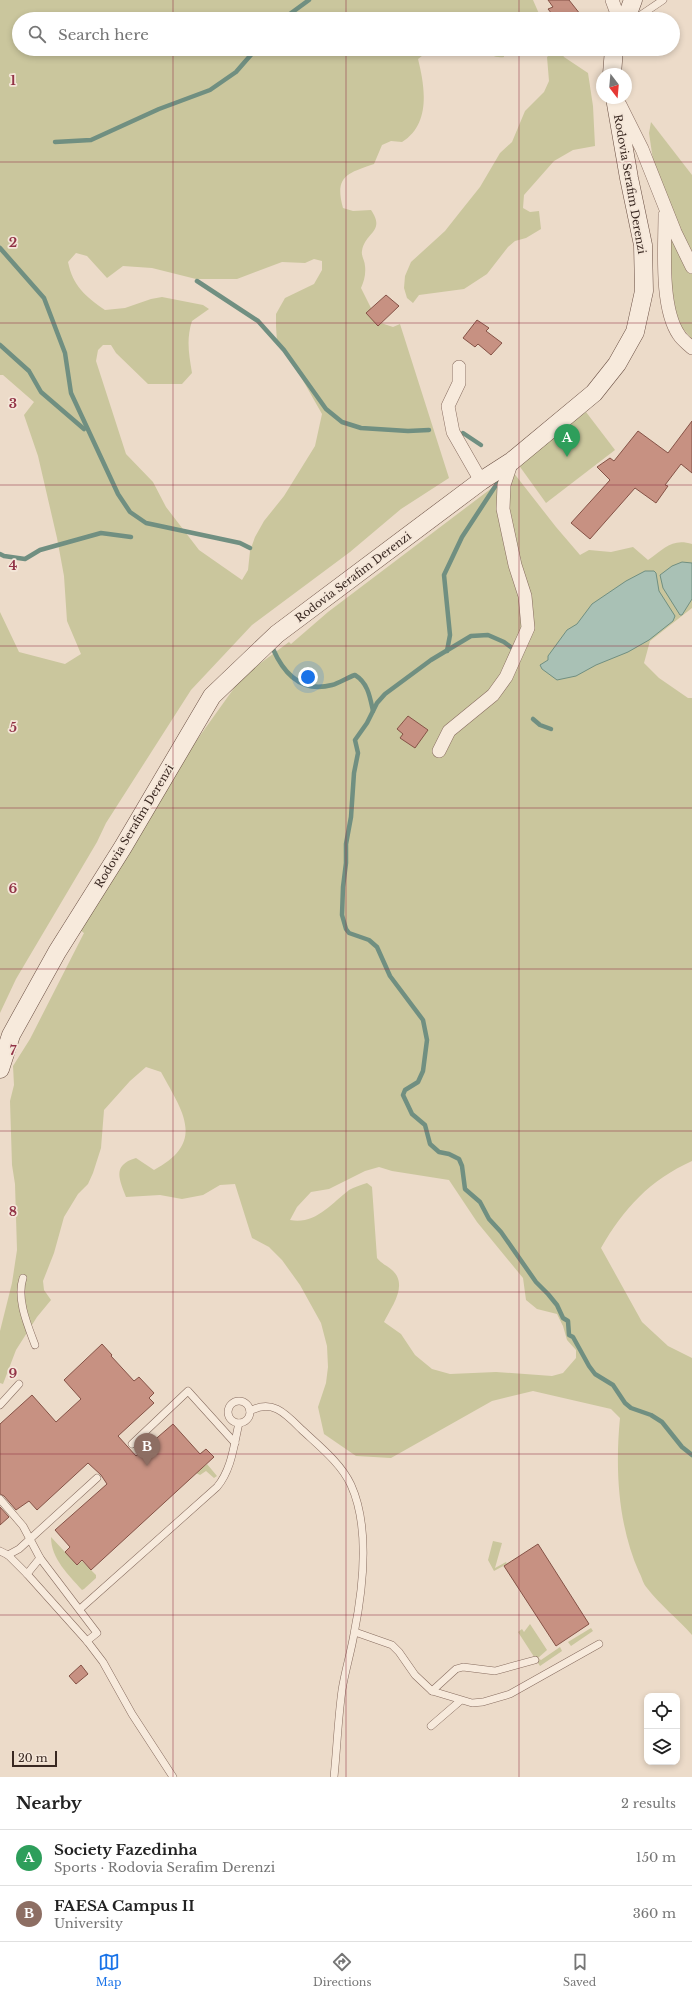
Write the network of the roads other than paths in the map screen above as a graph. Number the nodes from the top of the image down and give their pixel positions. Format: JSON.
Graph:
{"nodes":[{"id":1,"x":612,"y":0,"type":"edge"},
{"id":2,"x":633,"y":0,"type":"edge"},
{"id":3,"x":663,"y":0,"type":"edge"},
{"id":4,"x":616,"y":12,"type":"edge"},
{"id":5,"x":629,"y":12,"type":"edge"},
{"id":6,"x":645,"y":12,"type":"edge"},
{"id":7,"x":613,"y":56,"type":"edge"},
{"id":8,"x":612,"y":68,"type":"edge"},
{"id":9,"x":617,"y":104,"type":"edge"},
{"id":10,"x":619,"y":104,"type":"edge"},
{"id":11,"x":665,"y":207,"type":"junction"},
{"id":12,"x":692,"y":267,"type":"edge"},
{"id":13,"x":692,"y":348,"type":"edge"},
{"id":14,"x":459,"y":367,"type":"dead end"},
{"id":15,"x":512,"y":461,"type":"junction"},
{"id":16,"x":482,"y":481,"type":"junction"},
{"id":17,"x":439,"y":751,"type":"dead end"},
{"id":18,"x":0,"y":1070,"type":"edge"},
{"id":19,"x":23,"y":1278,"type":"dead end"},
{"id":20,"x":35,"y":1345,"type":"dead end"},
{"id":21,"x":19,"y":1384,"type":"dead end"},
{"id":22,"x":0,"y":1406,"type":"edge"},
{"id":23,"x":250,"y":1411,"type":"junction"},
{"id":24,"x":239,"y":1423,"type":"junction"},
{"id":25,"x":235,"y":1443,"type":"junction"},
{"id":26,"x":132,"y":1444,"type":"dead end"},
{"id":27,"x":97,"y":1478,"type":"dead end"},
{"id":28,"x":0,"y":1499,"type":"edge"},
{"id":29,"x":30,"y":1538,"type":"junction"},
{"id":30,"x":0,"y":1550,"type":"edge"},
{"id":31,"x":8,"y":1555,"type":"junction"},
{"id":32,"x":40,"y":1558,"type":"junction"},
{"id":33,"x":27,"y":1574,"type":"junction"},
{"id":34,"x":80,"y":1609,"type":"junction"},
{"id":35,"x":355,"y":1632,"type":"junction"},
{"id":36,"x":87,"y":1641,"type":"junction"},
{"id":37,"x":599,"y":1644,"type":"dead end"},
{"id":38,"x":534,"y":1660,"type":"dead end"},
{"id":39,"x":432,"y":1691,"type":"junction"},
{"id":40,"x":460,"y":1701,"type":"junction"},
{"id":41,"x":431,"y":1726,"type":"dead end"},
{"id":42,"x":173,"y":1777,"type":"edge"},
{"id":43,"x":334,"y":1777,"type":"edge"}],
"edges":[{"from":1,"to":4,"type":"street"},
{"from":2,"to":5,"type":"main road"},
{"from":3,"to":6,"type":"lane"},
{"from":7,"to":8,"type":"main road"},
{"from":9,"to":15,"type":"main road","name":"Rodovia Serafim Derenzi"},
{"from":10,"to":11,"type":"street"},
{"from":11,"to":12,"type":"street"},
{"from":11,"to":13,"type":"street"},
{"from":14,"to":16,"type":"street"},
{"from":15,"to":16,"type":"main road","name":"Rodovia Serafim Derenzi"},
{"from":15,"to":17,"type":"street"},
{"from":16,"to":18,"type":"main road","name":"Rodovia Serafim Derenzi"},
{"from":19,"to":20,"type":"lane"},
{"from":21,"to":22,"type":"lane"},
{"from":23,"to":24,"type":"lane"},
{"from":23,"to":24,"type":"lane"},
{"from":23,"to":35,"type":"lane"},
{"from":24,"to":25,"type":"lane"},
{"from":25,"to":26,"type":"lane"},
{"from":25,"to":34,"type":"lane"},
{"from":27,"to":29,"type":"lane"},
{"from":28,"to":29,"type":"lane"},
{"from":29,"to":31,"type":"lane"},
{"from":29,"to":32,"type":"lane"},
{"from":30,"to":31,"type":"lane"},
{"from":31,"to":33,"type":"lane"},
{"from":32,"to":33,"type":"lane"},
{"from":32,"to":34,"type":"lane"},
{"from":33,"to":36,"type":"lane"},
{"from":34,"to":36,"type":"lane"},
{"from":35,"to":39,"type":"lane"},
{"from":35,"to":43,"type":"lane"},
{"from":36,"to":42,"type":"lane"},
{"from":37,"to":40,"type":"lane"},
{"from":38,"to":39,"type":"lane"},
{"from":39,"to":40,"type":"lane"},
{"from":40,"to":41,"type":"lane"}]}
